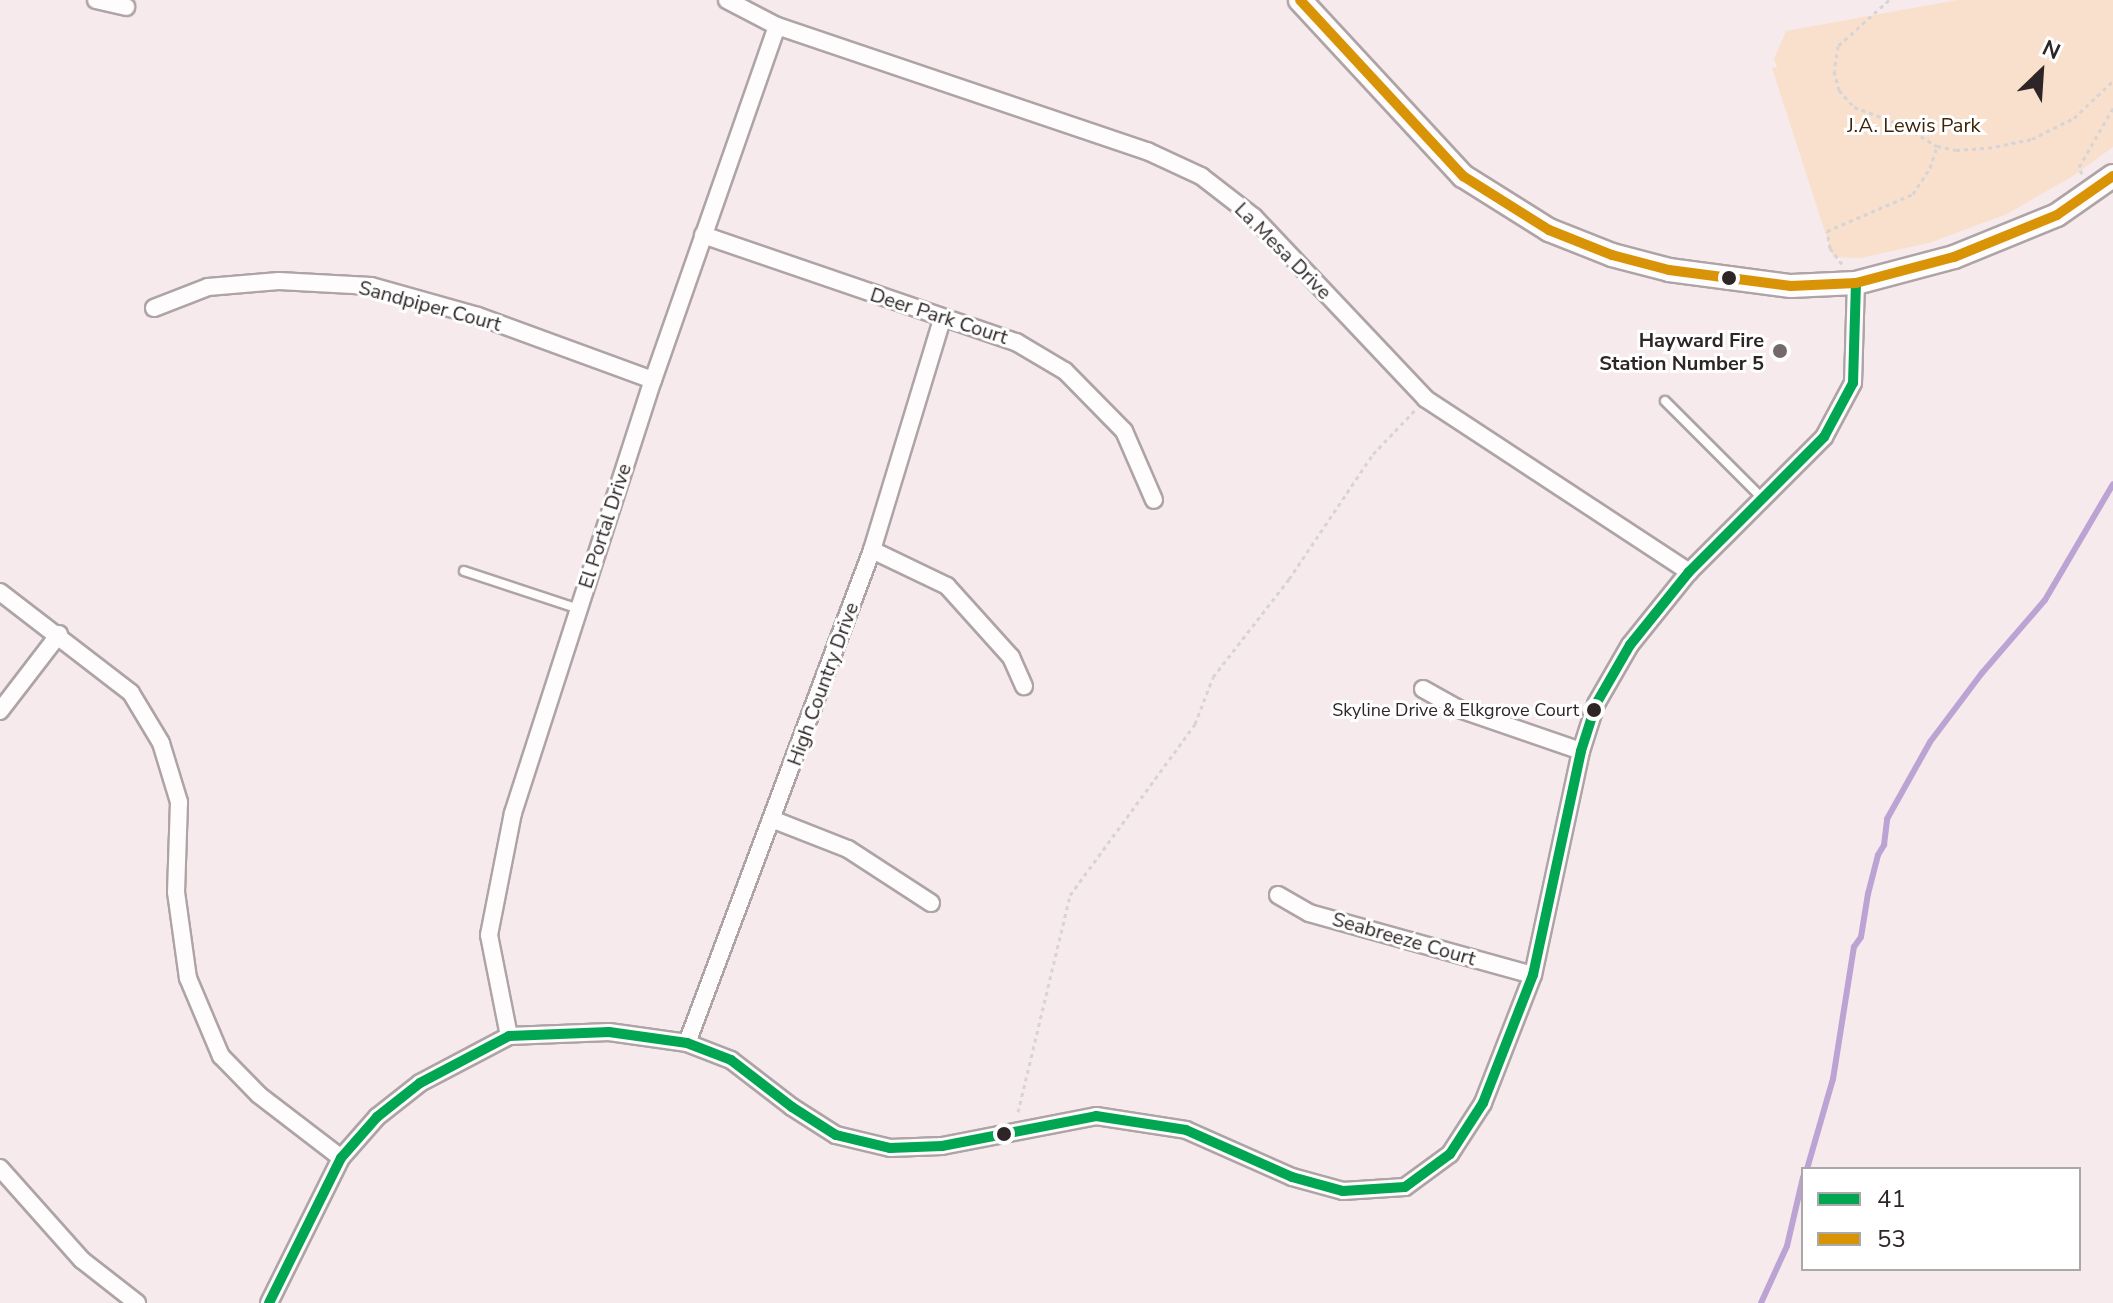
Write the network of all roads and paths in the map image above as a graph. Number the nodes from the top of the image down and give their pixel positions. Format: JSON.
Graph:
{"nodes":[{"id":1,"x":96,"y":0,"type":"edge"},
{"id":2,"x":727,"y":0,"type":"edge"},
{"id":3,"x":1300,"y":0,"type":"edge"},
{"id":4,"x":1889,"y":0,"type":"edge"},
{"id":5,"x":126,"y":7,"type":"dead end"},
{"id":6,"x":777,"y":26,"type":"junction"},
{"id":7,"x":2113,"y":81,"type":"edge"},
{"id":8,"x":2113,"y":108,"type":"edge"},
{"id":9,"x":1937,"y":146,"type":"junction"},
{"id":10,"x":2113,"y":176,"type":"edge"},
{"id":11,"x":2090,"y":192,"type":"junction"},
{"id":12,"x":703,"y":235,"type":"junction"},
{"id":13,"x":1856,"y":283,"type":"junction"},
{"id":14,"x":154,"y":308,"type":"dead end"},
{"id":15,"x":942,"y":319,"type":"junction"},
{"id":16,"x":653,"y":380,"type":"junction"},
{"id":17,"x":1426,"y":399,"type":"junction"},
{"id":18,"x":1665,"y":401,"type":"dead end"},
{"id":19,"x":1762,"y":499,"type":"junction"},
{"id":20,"x":1154,"y":500,"type":"dead end"},
{"id":21,"x":872,"y":550,"type":"junction"},
{"id":22,"x":464,"y":571,"type":"dead end"},
{"id":23,"x":1689,"y":572,"type":"junction"},
{"id":24,"x":0,"y":592,"type":"edge"},
{"id":25,"x":579,"y":609,"type":"junction"},
{"id":26,"x":59,"y":634,"type":"junction"},
{"id":27,"x":1024,"y":686,"type":"dead end"},
{"id":28,"x":1423,"y":689,"type":"dead end"},
{"id":29,"x":0,"y":711,"type":"edge"},
{"id":30,"x":1581,"y":751,"type":"junction"},
{"id":31,"x":774,"y":820,"type":"junction"},
{"id":32,"x":1278,"y":895,"type":"dead end"},
{"id":33,"x":931,"y":903,"type":"dead end"},
{"id":34,"x":1533,"y":975,"type":"junction"},
{"id":35,"x":509,"y":1036,"type":"junction"},
{"id":36,"x":687,"y":1043,"type":"junction"},
{"id":37,"x":1014,"y":1130,"type":"junction"},
{"id":38,"x":341,"y":1158,"type":"junction"},
{"id":39,"x":0,"y":1168,"type":"edge"},
{"id":40,"x":137,"y":1303,"type":"edge"},
{"id":41,"x":269,"y":1303,"type":"edge"}],
"edges":[{"from":1,"to":5,"type":"street"},
{"from":2,"to":6,"type":"street","name":"La Mesa Drive"},
{"from":3,"to":13,"type":"main road"},
{"from":4,"to":9,"type":"path"},
{"from":6,"to":12,"type":"street","name":"El Portal Drive"},
{"from":6,"to":17,"type":"street","name":"La Mesa Drive"},
{"from":7,"to":9,"type":"path"},
{"from":8,"to":11,"type":"path"},
{"from":9,"to":13,"type":"path"},
{"from":10,"to":11,"type":"main road"},
{"from":11,"to":13,"type":"main road"},
{"from":12,"to":15,"type":"street","name":"Deer Park Court"},
{"from":12,"to":16,"type":"street","name":"El Portal Drive"},
{"from":13,"to":19,"type":"street"},
{"from":14,"to":16,"type":"street","name":"Sandpiper Court"},
{"from":15,"to":20,"type":"street","name":"Deer Park Court"},
{"from":15,"to":21,"type":"street","name":"High Country Drive"},
{"from":16,"to":25,"type":"street","name":"El Portal Drive"},
{"from":17,"to":23,"type":"street","name":"La Mesa Drive"},
{"from":17,"to":37,"type":"path"},
{"from":18,"to":19,"type":"lane"},
{"from":19,"to":23,"type":"street"},
{"from":21,"to":27,"type":"street"},
{"from":21,"to":31,"type":"street","name":"High Country Drive"},
{"from":22,"to":25,"type":"lane"},
{"from":23,"to":30,"type":"street"},
{"from":24,"to":26,"type":"street"},
{"from":25,"to":35,"type":"street","name":"El Portal Drive"},
{"from":26,"to":29,"type":"street"},
{"from":26,"to":38,"type":"street"},
{"from":28,"to":30,"type":"street"},
{"from":30,"to":34,"type":"street"},
{"from":31,"to":33,"type":"street"},
{"from":31,"to":36,"type":"street","name":"High Country Drive"},
{"from":32,"to":34,"type":"street","name":"Seabreeze Court"},
{"from":34,"to":37,"type":"street"},
{"from":35,"to":36,"type":"street"},
{"from":35,"to":38,"type":"street"},
{"from":36,"to":37,"type":"street"},
{"from":38,"to":41,"type":"street"},
{"from":39,"to":40,"type":"street"}]}
